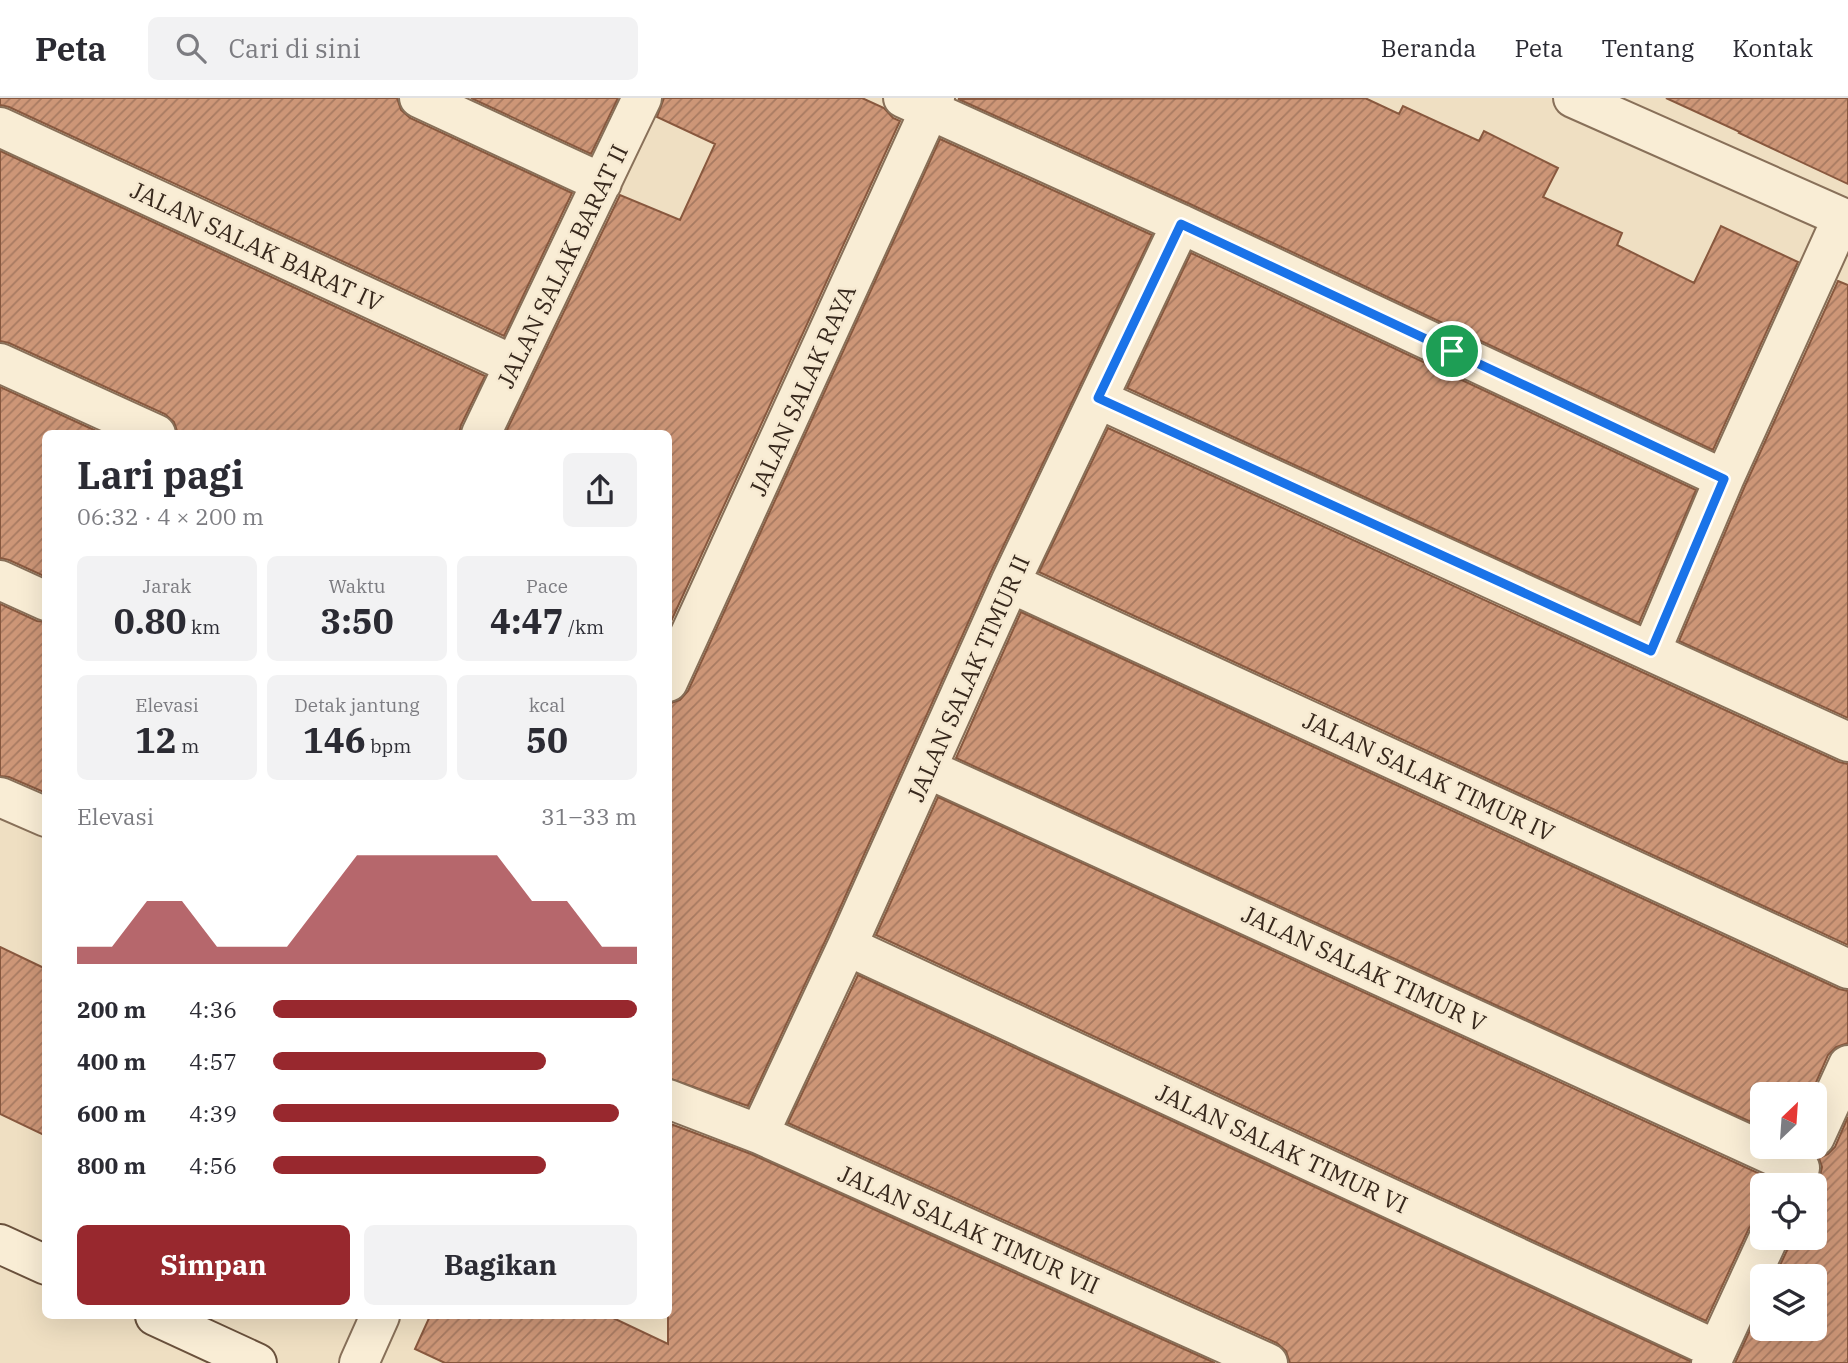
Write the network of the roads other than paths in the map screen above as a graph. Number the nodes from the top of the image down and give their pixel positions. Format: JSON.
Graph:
{"nodes":[{"id":1,"x":419,"y":98,"type":"edge"},
{"id":2,"x":642,"y":98,"type":"edge"},
{"id":3,"x":1573,"y":98,"type":"edge"},
{"id":4,"x":922,"y":102,"type":"edge"},
{"id":5,"x":0,"y":127,"type":"edge"},
{"id":6,"x":602,"y":183,"type":"junction"},
{"id":7,"x":1845,"y":219,"type":"edge"},
{"id":8,"x":1181,"y":224,"type":"junction"},
{"id":9,"x":0,"y":363,"type":"edge"},
{"id":10,"x":514,"y":365,"type":"junction"},
{"id":11,"x":1098,"y":398,"type":"junction"},
{"id":12,"x":147,"y":430,"type":"edge"},
{"id":13,"x":483,"y":430,"type":"edge"},
{"id":14,"x":1724,"y":479,"type":"junction"},
{"id":15,"x":0,"y":580,"type":"edge"},
{"id":16,"x":1010,"y":583,"type":"junction"},
{"id":17,"x":42,"y":599,"type":"edge"},
{"id":18,"x":1651,"y":651,"type":"junction"},
{"id":19,"x":672,"y":673,"type":"edge"},
{"id":20,"x":1848,"y":742,"type":"edge"},
{"id":21,"x":928,"y":769,"type":"junction"},
{"id":22,"x":0,"y":797,"type":"edge"},
{"id":23,"x":42,"y":815,"type":"edge"},
{"id":24,"x":847,"y":946,"type":"junction"},
{"id":25,"x":1848,"y":969,"type":"edge"},
{"id":26,"x":1848,"y":1065,"type":"edge"},
{"id":27,"x":672,"y":1101,"type":"edge"},
{"id":28,"x":1827,"y":1111,"type":"edge"},
{"id":29,"x":759,"y":1134,"type":"junction"},
{"id":30,"x":1750,"y":1135,"type":"edge"},
{"id":31,"x":0,"y":1244,"type":"edge"},
{"id":32,"x":1763,"y":1250,"type":"edge"},
{"id":33,"x":42,"y":1263,"type":"edge"},
{"id":34,"x":161,"y":1319,"type":"edge"},
{"id":35,"x":379,"y":1319,"type":"edge"},
{"id":36,"x":1714,"y":1357,"type":"edge"},
{"id":37,"x":248,"y":1361,"type":"edge"},
{"id":38,"x":359,"y":1363,"type":"edge"},
{"id":39,"x":1268,"y":1363,"type":"edge"}],
"edges":[{"from":1,"to":6,"type":"street"},
{"from":2,"to":6,"type":"street","name":"JALAN SALAK BARAT II"},
{"from":3,"to":7,"type":"street"},
{"from":4,"to":8,"type":"street"},
{"from":4,"to":19,"type":"street","name":"JALAN SALAK RAYA"},
{"from":5,"to":10,"type":"street","name":"JALAN SALAK BARAT IV"},
{"from":6,"to":10,"type":"street","name":"JALAN SALAK BARAT II"},
{"from":7,"to":14,"type":"street"},
{"from":8,"to":11,"type":"street","name":"JALAN SALAK TIMUR II"},
{"from":8,"to":14,"type":"street"},
{"from":9,"to":12,"type":"street"},
{"from":10,"to":13,"type":"street","name":"JALAN SALAK BARAT II"},
{"from":11,"to":16,"type":"street","name":"JALAN SALAK TIMUR II"},
{"from":11,"to":18,"type":"street"},
{"from":14,"to":18,"type":"street"},
{"from":15,"to":17,"type":"street"},
{"from":16,"to":21,"type":"street","name":"JALAN SALAK TIMUR II"},
{"from":16,"to":25,"type":"street","name":"JALAN SALAK TIMUR IV"},
{"from":18,"to":20,"type":"street"},
{"from":21,"to":24,"type":"street","name":"JALAN SALAK TIMUR II"},
{"from":21,"to":30,"type":"street","name":"JALAN SALAK TIMUR V"},
{"from":22,"to":23,"type":"street"},
{"from":24,"to":29,"type":"street","name":"JALAN SALAK TIMUR II"},
{"from":24,"to":36,"type":"street","name":"JALAN SALAK TIMUR VI"},
{"from":26,"to":28,"type":"street"},
{"from":27,"to":29,"type":"street","name":"JALAN SALAK TIMUR VII"},
{"from":29,"to":39,"type":"street","name":"JALAN SALAK TIMUR VII"},
{"from":31,"to":33,"type":"street"},
{"from":32,"to":36,"type":"street"},
{"from":34,"to":37,"type":"street"},
{"from":35,"to":38,"type":"street"}]}
